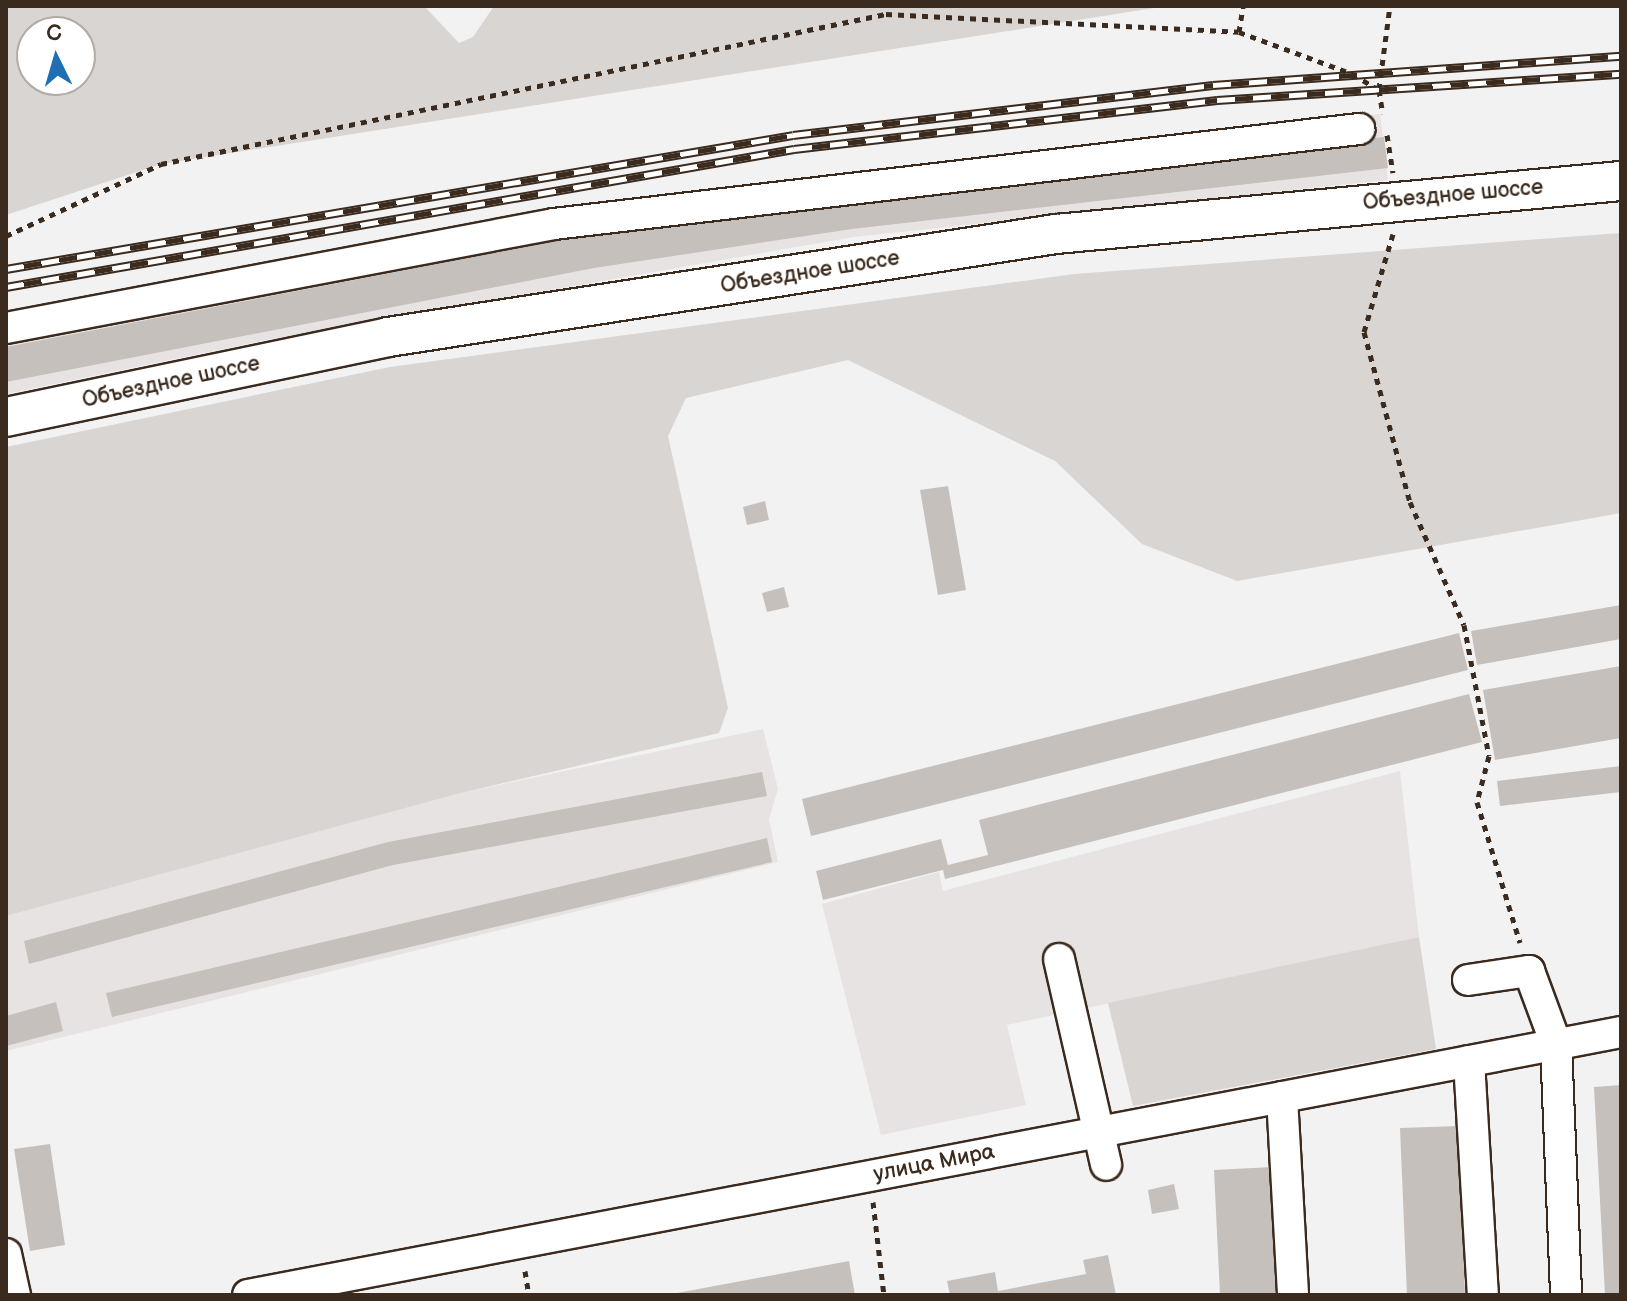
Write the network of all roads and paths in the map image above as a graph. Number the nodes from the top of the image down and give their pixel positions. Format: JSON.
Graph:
{"nodes":[{"id":1,"x":1243,"y":6,"type":"edge"},
{"id":2,"x":1390,"y":6,"type":"edge"},
{"id":3,"x":1239,"y":32,"type":"junction"},
{"id":4,"x":1379,"y":90,"type":"junction"},
{"id":5,"x":1359,"y":129,"type":"dead end"},
{"id":6,"x":1621,"y":181,"type":"edge"},
{"id":7,"x":1398,"y":199,"type":"junction"},
{"id":8,"x":6,"y":236,"type":"edge"},
{"id":9,"x":6,"y":328,"type":"edge"},
{"id":10,"x":6,"y":417,"type":"edge"},
{"id":11,"x":1059,"y":959,"type":"dead end"},
{"id":12,"x":1529,"y":971,"type":"junction"},
{"id":13,"x":1468,"y":980,"type":"dead end"},
{"id":14,"x":1621,"y":1032,"type":"edge"},
{"id":15,"x":1556,"y":1044,"type":"junction"},
{"id":16,"x":1469,"y":1061,"type":"junction"},
{"id":17,"x":1282,"y":1097,"type":"junction"},
{"id":18,"x":1100,"y":1132,"type":"junction"},
{"id":19,"x":1106,"y":1165,"type":"dead end"},
{"id":20,"x":873,"y":1201,"type":"dead end"},
{"id":21,"x":6,"y":1254,"type":"edge"},
{"id":22,"x":524,"y":1266,"type":"dead end"},
{"id":23,"x":334,"y":1287,"type":"edge"},
{"id":24,"x":15,"y":1295,"type":"edge"},
{"id":25,"x":248,"y":1295,"type":"edge"},
{"id":26,"x":529,"y":1295,"type":"edge"},
{"id":27,"x":884,"y":1295,"type":"edge"},
{"id":28,"x":1293,"y":1295,"type":"edge"},
{"id":29,"x":1483,"y":1295,"type":"edge"},
{"id":30,"x":1566,"y":1295,"type":"edge"}],
"edges":[{"from":1,"to":3,"type":"path"},
{"from":2,"to":4,"type":"path"},
{"from":3,"to":4,"type":"path"},
{"from":3,"to":8,"type":"path"},
{"from":4,"to":7,"type":"path"},
{"from":5,"to":9,"type":"street"},
{"from":6,"to":7,"type":"main road","name":"Объездное шоссе"},
{"from":7,"to":10,"type":"main road","name":"Объездное шоссе"},
{"from":7,"to":12,"type":"path"},
{"from":11,"to":18,"type":"street"},
{"from":12,"to":13,"type":"street"},
{"from":12,"to":15,"type":"street"},
{"from":14,"to":15,"type":"street","name":"улица Мира"},
{"from":15,"to":16,"type":"street","name":"улица Мира"},
{"from":15,"to":30,"type":"street"},
{"from":16,"to":17,"type":"street","name":"улица Мира"},
{"from":16,"to":29,"type":"street"},
{"from":17,"to":18,"type":"street","name":"улица Мира"},
{"from":17,"to":28,"type":"street"},
{"from":18,"to":19,"type":"street"},
{"from":18,"to":23,"type":"street","name":"улица Мира"},
{"from":20,"to":27,"type":"path"},
{"from":21,"to":24,"type":"street"},
{"from":22,"to":26,"type":"path"},
{"from":23,"to":25,"type":"street","name":"улица Мира"}]}
